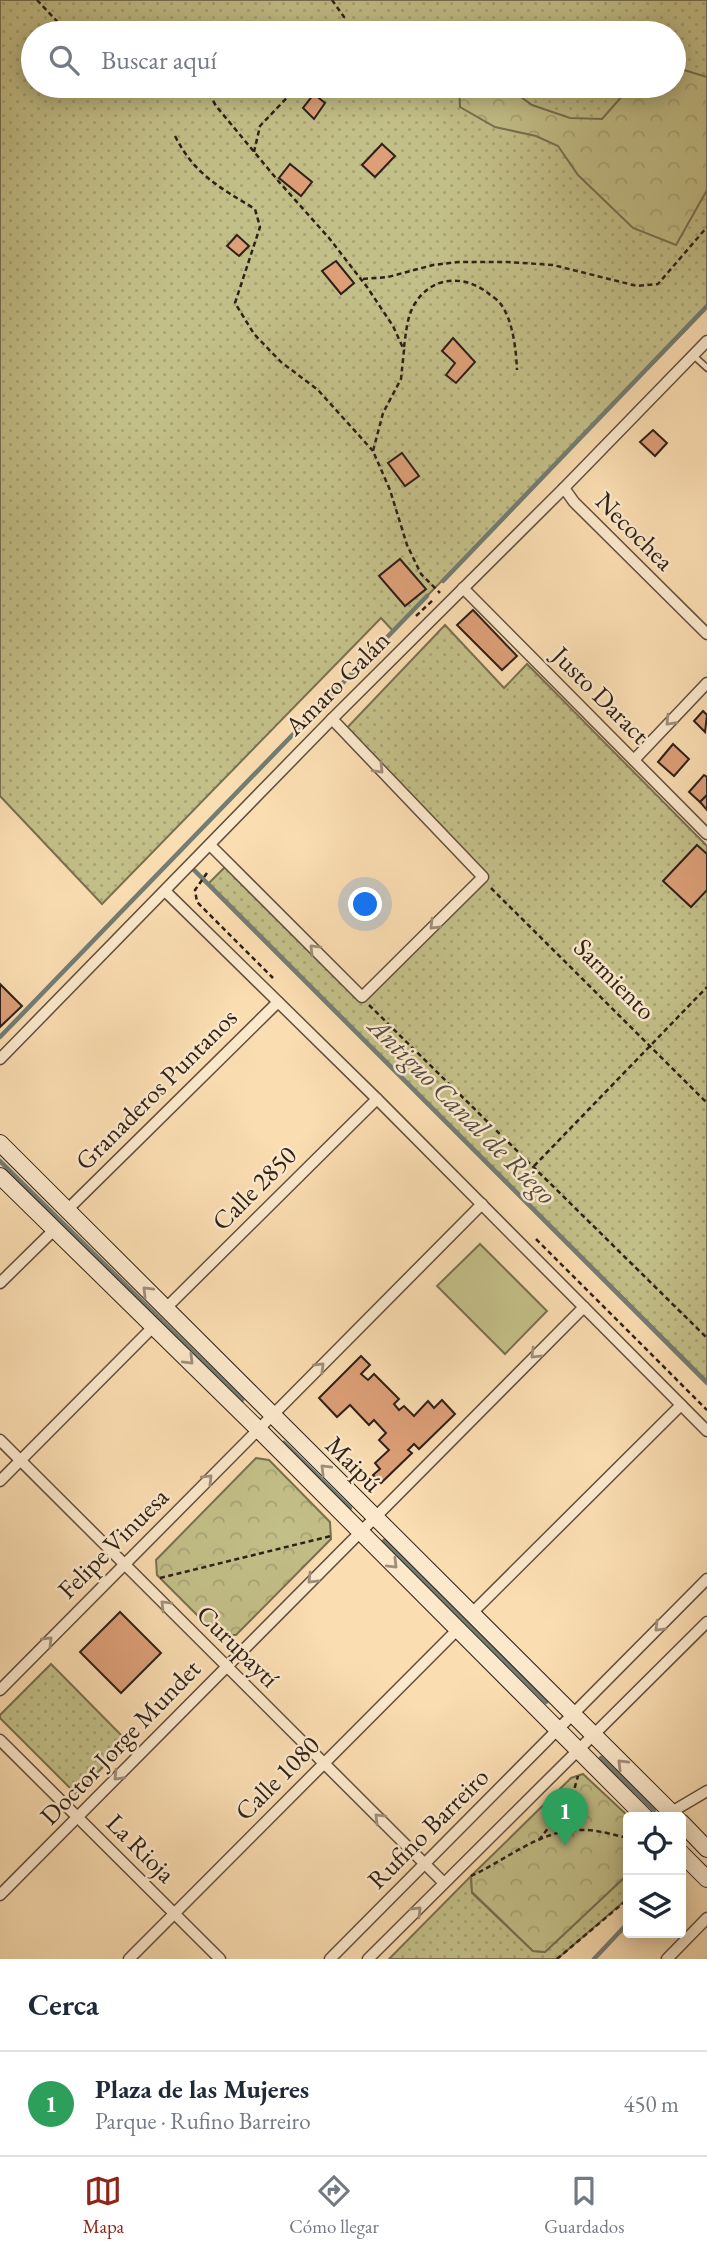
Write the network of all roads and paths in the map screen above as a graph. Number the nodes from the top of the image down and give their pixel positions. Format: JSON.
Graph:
{"nodes":[{"id":1,"x":37,"y":0,"type":"edge"},
{"id":2,"x":332,"y":0,"type":"edge"},
{"id":3,"x":57,"y":21,"type":"edge"},
{"id":4,"x":343,"y":21,"type":"edge"},
{"id":5,"x":212,"y":98,"type":"edge"},
{"id":6,"x":287,"y":98,"type":"edge"},
{"id":7,"x":176,"y":136,"type":"dead end"},
{"id":8,"x":254,"y":152,"type":"junction"},
{"id":9,"x":707,"y":227,"type":"edge"},
{"id":10,"x":361,"y":279,"type":"junction"},
{"id":11,"x":707,"y":341,"type":"edge"},
{"id":12,"x":404,"y":350,"type":"junction"},
{"id":13,"x":693,"y":355,"type":"junction"},
{"id":14,"x":707,"y":368,"type":"edge"},
{"id":15,"x":517,"y":370,"type":"dead end"},
{"id":16,"x":373,"y":451,"type":"junction"},
{"id":17,"x":564,"y":488,"type":"junction"},
{"id":18,"x":463,"y":588,"type":"junction"},
{"id":19,"x":449,"y":603,"type":"junction"},
{"id":20,"x":707,"y":634,"type":"edge"},
{"id":21,"x":707,"y":682,"type":"edge"},
{"id":22,"x":332,"y":719,"type":"junction"},
{"id":23,"x":634,"y":760,"type":"junction"},
{"id":24,"x":707,"y":834,"type":"edge"},
{"id":25,"x":210,"y":845,"type":"junction"},
{"id":26,"x":207,"y":873,"type":"dead end"},
{"id":27,"x":199,"y":884,"type":"dead end"},
{"id":28,"x":491,"y":888,"type":"dead end"},
{"id":29,"x":165,"y":891,"type":"junction"},
{"id":30,"x":707,"y":987,"type":"edge"},
{"id":31,"x":362,"y":997,"type":"junction"},
{"id":32,"x":278,"y":1002,"type":"junction"},
{"id":33,"x":650,"y":1046,"type":"junction"},
{"id":34,"x":0,"y":1059,"type":"edge"},
{"id":35,"x":377,"y":1099,"type":"junction"},
{"id":36,"x":707,"y":1103,"type":"edge"},
{"id":37,"x":0,"y":1143,"type":"edge"},
{"id":38,"x":534,"y":1167,"type":"junction"},
{"id":39,"x":0,"y":1176,"type":"edge"},
{"id":40,"x":482,"y":1204,"type":"junction"},
{"id":41,"x":67,"y":1210,"type":"junction"},
{"id":42,"x":55,"y":1228,"type":"junction"},
{"id":43,"x":0,"y":1283,"type":"edge"},
{"id":44,"x":584,"y":1307,"type":"junction"},
{"id":45,"x":164,"y":1309,"type":"junction"},
{"id":46,"x":154,"y":1325,"type":"junction"},
{"id":47,"x":707,"y":1338,"type":"edge"},
{"id":48,"x":681,"y":1405,"type":"junction"},
{"id":49,"x":272,"y":1416,"type":"junction"},
{"id":50,"x":258,"y":1429,"type":"junction"},
{"id":51,"x":707,"y":1431,"type":"edge"},
{"id":52,"x":0,"y":1440,"type":"edge"},
{"id":53,"x":20,"y":1460,"type":"junction"},
{"id":54,"x":0,"y":1481,"type":"edge"},
{"id":55,"x":373,"y":1517,"type":"junction"},
{"id":56,"x":360,"y":1531,"type":"junction"},
{"id":57,"x":331,"y":1536,"type":"dead end"},
{"id":58,"x":124,"y":1564,"type":"junction"},
{"id":59,"x":160,"y":1578,"type":"dead end"},
{"id":60,"x":707,"y":1578,"type":"edge"},
{"id":61,"x":471,"y":1614,"type":"junction"},
{"id":62,"x":707,"y":1622,"type":"edge"},
{"id":63,"x":458,"y":1629,"type":"junction"},
{"id":64,"x":226,"y":1666,"type":"junction"},
{"id":65,"x":0,"y":1690,"type":"edge"},
{"id":66,"x":572,"y":1714,"type":"junction"},
{"id":67,"x":557,"y":1729,"type":"junction"},
{"id":68,"x":593,"y":1735,"type":"junction"},
{"id":69,"x":0,"y":1740,"type":"edge"},
{"id":70,"x":578,"y":1751,"type":"junction"},
{"id":71,"x":324,"y":1763,"type":"junction"},
{"id":72,"x":578,"y":1776,"type":"dead end"},
{"id":73,"x":707,"y":1791,"type":"edge"},
{"id":74,"x":572,"y":1797,"type":"junction"},
{"id":75,"x":640,"y":1812,"type":"edge"},
{"id":76,"x":668,"y":1812,"type":"edge"},
{"id":77,"x":680,"y":1812,"type":"edge"},
{"id":78,"x":78,"y":1818,"type":"junction"},
{"id":79,"x":686,"y":1829,"type":"edge"},
{"id":80,"x":571,"y":1830,"type":"junction"},
{"id":81,"x":623,"y":1838,"type":"edge"},
{"id":82,"x":539,"y":1840,"type":"junction"},
{"id":83,"x":707,"y":1849,"type":"edge"},
{"id":84,"x":686,"y":1858,"type":"edge"},
{"id":85,"x":425,"y":1863,"type":"junction"},
{"id":86,"x":471,"y":1876,"type":"dead end"},
{"id":87,"x":707,"y":1879,"type":"edge"},
{"id":88,"x":444,"y":1883,"type":"junction"},
{"id":89,"x":0,"y":1895,"type":"edge"},
{"id":90,"x":623,"y":1903,"type":"edge"},
{"id":91,"x":174,"y":1913,"type":"junction"},
{"id":92,"x":707,"y":1919,"type":"edge"},
{"id":93,"x":129,"y":1959,"type":"edge"},
{"id":94,"x":220,"y":1959,"type":"edge"},
{"id":95,"x":330,"y":1959,"type":"edge"},
{"id":96,"x":368,"y":1959,"type":"edge"},
{"id":97,"x":557,"y":1959,"type":"edge"},
{"id":98,"x":667,"y":1959,"type":"edge"}],
"edges":[{"from":1,"to":3,"type":"path"},
{"from":2,"to":4,"type":"path"},
{"from":5,"to":8,"type":"path"},
{"from":6,"to":8,"type":"path"},
{"from":7,"to":16,"type":"path"},
{"from":8,"to":10,"type":"path"},
{"from":9,"to":10,"type":"path"},
{"from":10,"to":12,"type":"path"},
{"from":11,"to":13,"type":"street","name":"Amaro Galán"},
{"from":12,"to":15,"type":"path"},
{"from":12,"to":16,"type":"path"},
{"from":13,"to":14,"type":"lane"},
{"from":13,"to":17,"type":"street","name":"Amaro Galán"},
{"from":16,"to":19,"type":"path"},
{"from":17,"to":18,"type":"street","name":"Amaro Galán"},
{"from":17,"to":20,"type":"street","name":"Necochea"},
{"from":18,"to":19,"type":"street","name":"Amaro Galán"},
{"from":18,"to":23,"type":"street","name":"Justo Daract"},
{"from":19,"to":22,"type":"street","name":"Amaro Galán"},
{"from":21,"to":23,"type":"street","one_way":true},
{"from":22,"to":25,"type":"street","name":"Amaro Galán"},
{"from":22,"to":31,"type":"street","one_way":true},
{"from":23,"to":24,"type":"street","name":"Justo Daract"},
{"from":25,"to":29,"type":"street","name":"Amaro Galán"},
{"from":31,"to":25,"type":"street","one_way":true},
{"from":26,"to":27,"type":"path"},
{"from":28,"to":33,"type":"path","name":"Sarmiento"},
{"from":29,"to":32,"type":"street"},
{"from":29,"to":34,"type":"street","name":"Amaro Galán"},
{"from":30,"to":33,"type":"path"},
{"from":31,"to":38,"type":"path"},
{"from":32,"to":35,"type":"street"},
{"from":32,"to":41,"type":"street","name":"Granaderos Puntanos"},
{"from":33,"to":36,"type":"path","name":"Sarmiento"},
{"from":33,"to":38,"type":"path"},
{"from":35,"to":40,"type":"street"},
{"from":35,"to":45,"type":"street","name":"Calle 2850"},
{"from":37,"to":41,"type":"street","name":"Maipú"},
{"from":38,"to":47,"type":"path"},
{"from":39,"to":42,"type":"street","name":"Maipú"},
{"from":40,"to":44,"type":"street"},
{"from":49,"to":40,"type":"street","one_way":true},
{"from":45,"to":41,"type":"street","name":"Maipú","one_way":true},
{"from":42,"to":43,"type":"street"},
{"from":42,"to":46,"type":"street","name":"Maipú"},
{"from":44,"to":48,"type":"street"},
{"from":44,"to":55,"type":"street","one_way":true},
{"from":45,"to":49,"type":"street","name":"Maipú"},
{"from":46,"to":50,"type":"street","name":"Maipú","one_way":true},
{"from":46,"to":53,"type":"street"},
{"from":48,"to":51,"type":"street"},
{"from":48,"to":61,"type":"street"},
{"from":49,"to":50,"type":"street","name":"Felipe Vinuesa"},
{"from":55,"to":49,"type":"street","name":"Maipú","one_way":true},
{"from":50,"to":56,"type":"street","name":"Maipú"},
{"from":58,"to":50,"type":"street","name":"Felipe Vinuesa","one_way":true},
{"from":52,"to":53,"type":"street","name":"Curupaytí"},
{"from":53,"to":54,"type":"street"},
{"from":53,"to":58,"type":"street","name":"Curupaytí"},
{"from":55,"to":56,"type":"street","name":"Doctor Jorge Mundet"},
{"from":55,"to":61,"type":"street","name":"Maipú"},
{"from":56,"to":63,"type":"street","name":"Maipú","one_way":true},
{"from":56,"to":64,"type":"street","name":"Doctor Jorge Mundet","one_way":true},
{"from":57,"to":59,"type":"path"},
{"from":64,"to":58,"type":"street","name":"Curupaytí","one_way":true},
{"from":65,"to":58,"type":"street","name":"Felipe Vinuesa","one_way":true},
{"from":60,"to":66,"type":"street","one_way":true},
{"from":61,"to":66,"type":"street","name":"Maipú"},
{"from":62,"to":68,"type":"street"},
{"from":63,"to":67,"type":"street","name":"Maipú"},
{"from":63,"to":71,"type":"street","name":"Calle 1080"},
{"from":64,"to":71,"type":"street","name":"Curupaytí"},
{"from":64,"to":78,"type":"street","name":"Doctor Jorge Mundet","one_way":true},
{"from":66,"to":67,"type":"street","name":"Rufino Barreiro"},
{"from":66,"to":68,"type":"street","name":"Maipú"},
{"from":67,"to":70,"type":"street","name":"Maipú"},
{"from":67,"to":85,"type":"street","name":"Rufino Barreiro"},
{"from":68,"to":70,"type":"street","name":"Rufino Barreiro"},
{"from":76,"to":68,"type":"street","name":"Maipú","one_way":true},
{"from":69,"to":78,"type":"street","name":"La Rioja"},
{"from":70,"to":75,"type":"street","name":"Maipú"},
{"from":70,"to":88,"type":"street","name":"Rufino Barreiro"},
{"from":85,"to":71,"type":"street","name":"Curupaytí","one_way":true},
{"from":71,"to":91,"type":"street","name":"Calle 1080"},
{"from":72,"to":74,"type":"path"},
{"from":73,"to":77,"type":"street"},
{"from":74,"to":80,"type":"path"},
{"from":74,"to":82,"type":"path"},
{"from":78,"to":89,"type":"street","name":"Doctor Jorge Mundet"},
{"from":78,"to":91,"type":"street","name":"La Rioja"},
{"from":79,"to":83,"type":"street","name":"Maipú"},
{"from":80,"to":81,"type":"path"},
{"from":80,"to":82,"type":"path"},
{"from":82,"to":86,"type":"path"},
{"from":84,"to":87,"type":"street"},
{"from":85,"to":88,"type":"street","name":"Curupaytí"},
{"from":85,"to":95,"type":"street","name":"Rufino Barreiro"},
{"from":96,"to":88,"type":"street","name":"Rufino Barreiro","one_way":true},
{"from":90,"to":97,"type":"path"},
{"from":91,"to":93,"type":"street","name":"Calle 1080"},
{"from":91,"to":94,"type":"street","name":"La Rioja"},
{"from":92,"to":98,"type":"street"}]}
